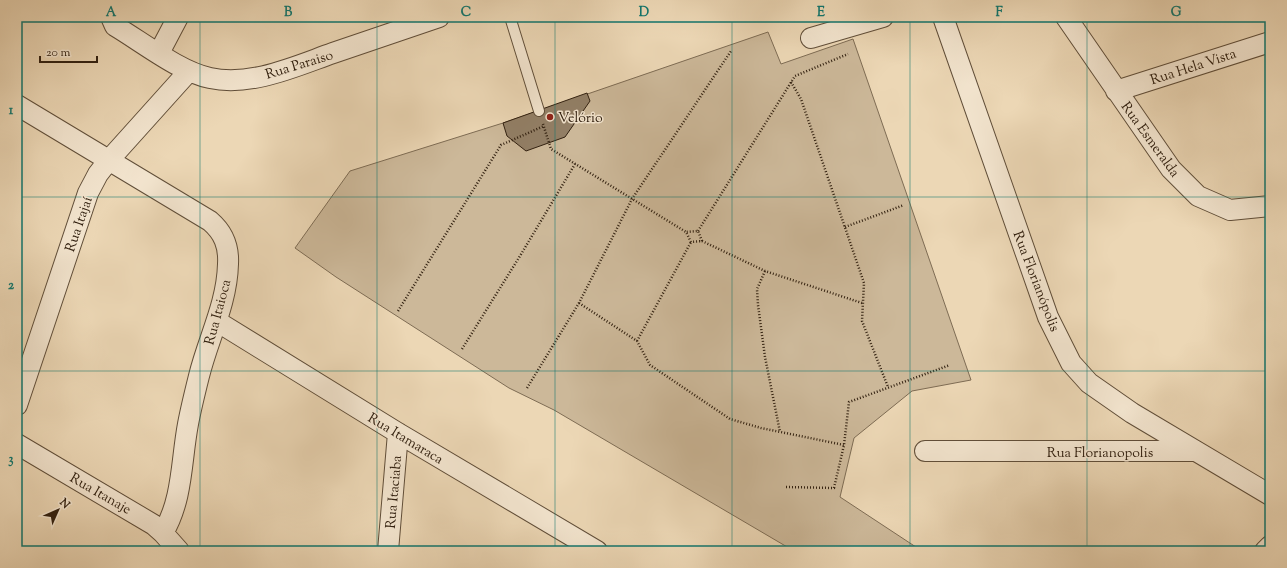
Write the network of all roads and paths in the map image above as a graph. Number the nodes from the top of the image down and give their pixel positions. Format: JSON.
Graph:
{"nodes":[{"id":1,"x":111,"y":17,"type":"edge"},
{"id":2,"x":178,"y":17,"type":"edge"},
{"id":3,"x":440,"y":17,"type":"edge"},
{"id":4,"x":510,"y":17,"type":"edge"},
{"id":5,"x":883,"y":17,"type":"edge"},
{"id":6,"x":943,"y":17,"type":"edge"},
{"id":7,"x":1066,"y":17,"type":"edge"},
{"id":8,"x":811,"y":38,"type":"dead end"},
{"id":9,"x":1270,"y":42,"type":"edge"},
{"id":10,"x":730,"y":50,"type":"dead end"},
{"id":11,"x":159,"y":53,"type":"junction"},
{"id":12,"x":848,"y":54,"type":"dead end"},
{"id":13,"x":189,"y":71,"type":"junction"},
{"id":14,"x":791,"y":82,"type":"junction"},
{"id":15,"x":1116,"y":91,"type":"junction"},
{"id":16,"x":17,"y":105,"type":"edge"},
{"id":17,"x":539,"y":110,"type":"joint"},
{"id":18,"x":544,"y":126,"type":"junction"},
{"id":19,"x":109,"y":160,"type":"junction"},
{"id":20,"x":575,"y":164,"type":"junction"},
{"id":21,"x":632,"y":199,"type":"junction"},
{"id":22,"x":904,"y":205,"type":"dead end"},
{"id":23,"x":1270,"y":206,"type":"edge"},
{"id":24,"x":845,"y":227,"type":"junction"},
{"id":25,"x":698,"y":231,"type":"junction"},
{"id":26,"x":686,"y":232,"type":"junction"},
{"id":27,"x":702,"y":241,"type":"junction"},
{"id":28,"x":691,"y":242,"type":"junction"},
{"id":29,"x":765,"y":270,"type":"junction"},
{"id":30,"x":579,"y":303,"type":"junction"},
{"id":31,"x":862,"y":303,"type":"junction"},
{"id":32,"x":398,"y":310,"type":"dead end"},
{"id":33,"x":218,"y":322,"type":"junction"},
{"id":34,"x":637,"y":341,"type":"junction"},
{"id":35,"x":462,"y":349,"type":"dead end"},
{"id":36,"x":950,"y":365,"type":"dead end"},
{"id":37,"x":888,"y":387,"type":"junction"},
{"id":38,"x":527,"y":388,"type":"dead end"},
{"id":39,"x":17,"y":405,"type":"edge"},
{"id":40,"x":780,"y":432,"type":"junction"},
{"id":41,"x":398,"y":433,"type":"junction"},
{"id":42,"x":17,"y":444,"type":"edge"},
{"id":43,"x":844,"y":444,"type":"junction"},
{"id":44,"x":925,"y":451,"type":"dead end"},
{"id":45,"x":1195,"y":451,"type":"junction"},
{"id":46,"x":786,"y":487,"type":"dead end"},
{"id":47,"x":1270,"y":495,"type":"edge"},
{"id":48,"x":163,"y":533,"type":"junction"},
{"id":49,"x":1270,"y":546,"type":"edge"},
{"id":50,"x":179,"y":551,"type":"edge"},
{"id":51,"x":388,"y":551,"type":"edge"},
{"id":52,"x":596,"y":551,"type":"edge"},
{"id":53,"x":1265,"y":551,"type":"edge"}],
"edges":[{"from":1,"to":11,"type":"street","name":"Rua Paraiso"},
{"from":2,"to":11,"type":"street"},
{"from":3,"to":13,"type":"street","name":"Rua Paraiso"},
{"from":4,"to":17,"type":"lane"},
{"from":5,"to":8,"type":"street"},
{"from":6,"to":45,"type":"street","name":"Rua Florianópolis"},
{"from":7,"to":15,"type":"street","name":"Rua Esmeralda"},
{"from":9,"to":15,"type":"street","name":"Rua Hela Vista"},
{"from":10,"to":21,"type":"path"},
{"from":11,"to":13,"type":"street","name":"Rua Paraiso"},
{"from":12,"to":14,"type":"path"},
{"from":13,"to":19,"type":"street","name":"Rua Itajaí"},
{"from":14,"to":24,"type":"path"},
{"from":14,"to":25,"type":"path"},
{"from":15,"to":23,"type":"street","name":"Rua Esmeralda"},
{"from":16,"to":19,"type":"street","name":"Rua Itaioca"},
{"from":17,"to":18,"type":"path"},
{"from":18,"to":20,"type":"path"},
{"from":18,"to":32,"type":"path"},
{"from":19,"to":33,"type":"street","name":"Rua Itaioca"},
{"from":19,"to":39,"type":"street","name":"Rua Itajaí"},
{"from":20,"to":21,"type":"path"},
{"from":20,"to":35,"type":"path"},
{"from":21,"to":26,"type":"path"},
{"from":21,"to":30,"type":"path"},
{"from":22,"to":24,"type":"path"},
{"from":24,"to":31,"type":"path"},
{"from":25,"to":26,"type":"path"},
{"from":25,"to":27,"type":"path"},
{"from":26,"to":28,"type":"path"},
{"from":27,"to":28,"type":"path"},
{"from":27,"to":29,"type":"path"},
{"from":28,"to":34,"type":"path"},
{"from":29,"to":31,"type":"path"},
{"from":29,"to":40,"type":"path"},
{"from":30,"to":34,"type":"path"},
{"from":30,"to":38,"type":"path"},
{"from":31,"to":37,"type":"path"},
{"from":33,"to":41,"type":"street","name":"Rua Itamaraca"},
{"from":33,"to":48,"type":"street","name":"Rua Itaioca"},
{"from":34,"to":40,"type":"path"},
{"from":36,"to":37,"type":"path"},
{"from":37,"to":43,"type":"path"},
{"from":40,"to":43,"type":"path"},
{"from":41,"to":51,"type":"street","name":"Rua Itaciaba"},
{"from":41,"to":52,"type":"street","name":"Rua Itamaraca"},
{"from":42,"to":48,"type":"street","name":"Rua Itanaje"},
{"from":43,"to":46,"type":"path"},
{"from":44,"to":45,"type":"street","name":"Rua Florianopolis"},
{"from":45,"to":47,"type":"street","name":"Rua Florianópolis"},
{"from":48,"to":50,"type":"street","name":"Rua Itanaje"},
{"from":49,"to":53,"type":"street"}]}
